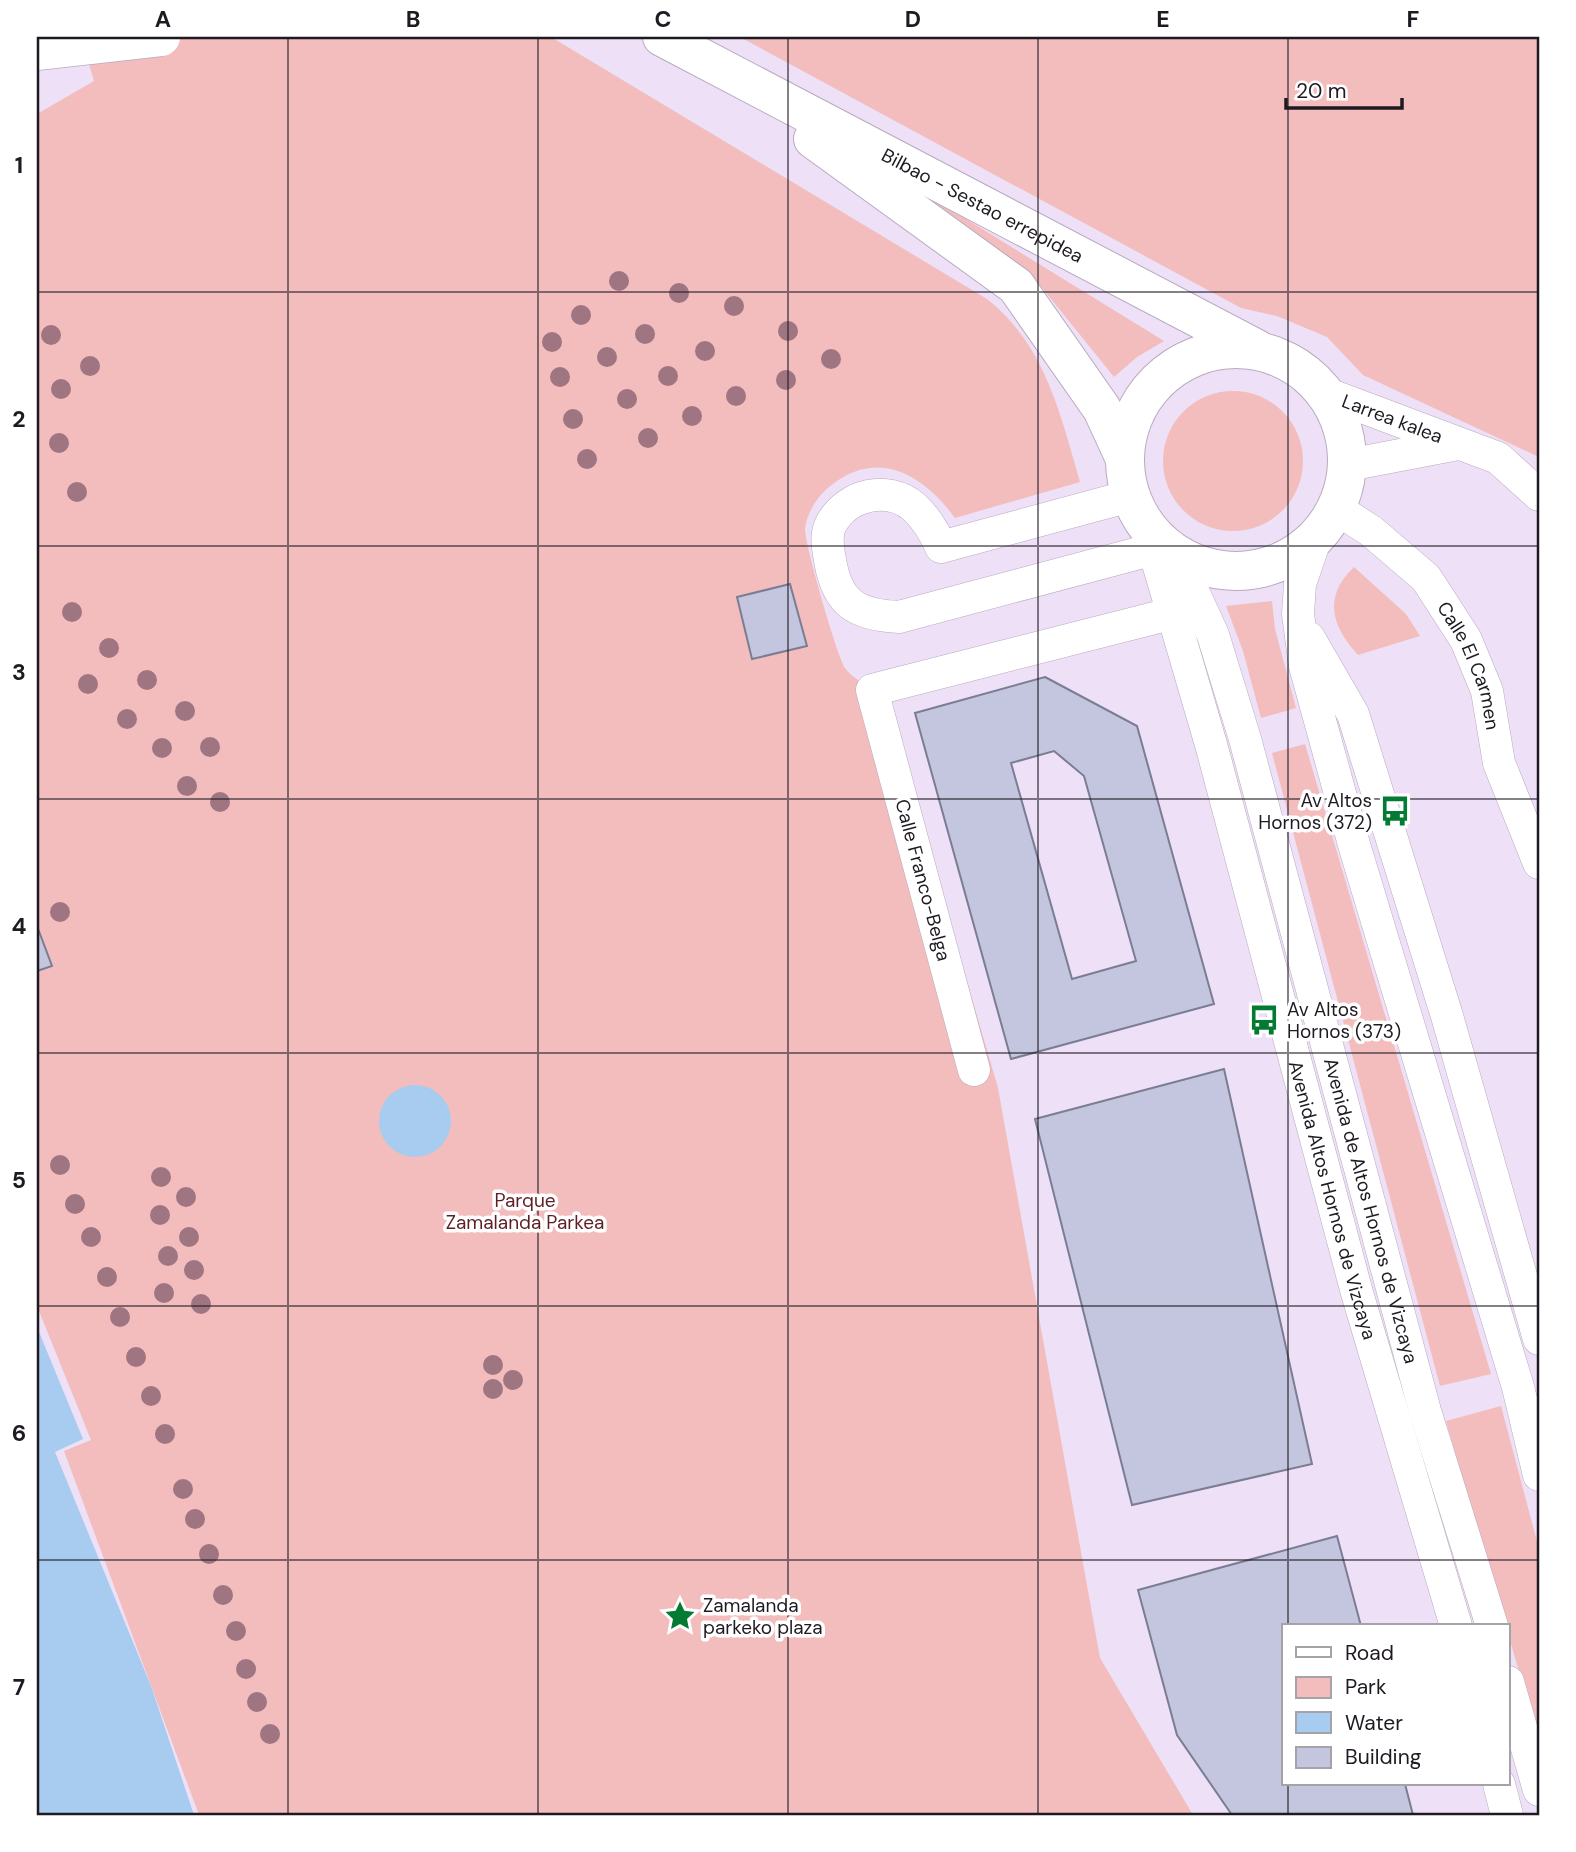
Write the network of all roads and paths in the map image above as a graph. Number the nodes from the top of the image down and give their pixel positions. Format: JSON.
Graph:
{"nodes":[{"id":1,"x":160,"y":37,"type":"edge"},
{"id":2,"x":662,"y":37,"type":"edge"},
{"id":3,"x":37,"y":51,"type":"edge"},
{"id":4,"x":704,"y":61,"type":"junction"},
{"id":5,"x":1262,"y":352,"type":"junction"},
{"id":6,"x":1325,"y":393,"type":"junction"},
{"id":7,"x":1458,"y":444,"type":"junction"},
{"id":8,"x":1348,"y":465,"type":"junction"},
{"id":9,"x":1127,"y":478,"type":"junction"},
{"id":10,"x":1539,"y":495,"type":"edge"},
{"id":11,"x":1337,"y":509,"type":"junction"},
{"id":12,"x":1315,"y":540,"type":"junction"},
{"id":13,"x":1159,"y":544,"type":"junction"},
{"id":14,"x":1174,"y":612,"type":"junction"},
{"id":15,"x":1298,"y":614,"type":"junction"},
{"id":16,"x":1539,"y":863,"type":"edge"},
{"id":17,"x":974,"y":1070,"type":"dead end"},
{"id":18,"x":1539,"y":1339,"type":"edge"},
{"id":19,"x":1539,"y":1475,"type":"edge"},
{"id":20,"x":1455,"y":1624,"type":"edge"},
{"id":21,"x":1491,"y":1624,"type":"edge"},
{"id":22,"x":1510,"y":1689,"type":"edge"},
{"id":23,"x":1500,"y":1786,"type":"edge"},
{"id":24,"x":1539,"y":1790,"type":"edge"},
{"id":25,"x":1507,"y":1815,"type":"edge"}],
"edges":[{"from":1,"to":3,"type":"main road","bridge":true},
{"from":2,"to":4,"type":"main road","name":"Bilbao - Sestao errepidea"},
{"from":4,"to":5,"type":"main road","name":"Bilbao - Sestao errepidea"},
{"from":4,"to":9,"type":"main road","name":"Bilbao - Sestao errepidea"},
{"from":5,"to":6,"type":"main road"},
{"from":5,"to":9,"type":"main road"},
{"from":6,"to":7,"type":"street","name":"Larrea kalea"},
{"from":6,"to":8,"type":"main road"},
{"from":7,"to":8,"type":"street","name":"Larrea kalea"},
{"from":7,"to":10,"type":"street","name":"Larrea kalea"},
{"from":8,"to":11,"type":"main road"},
{"from":9,"to":13,"type":"main road"},
{"from":9,"to":13,"type":"street"},
{"from":11,"to":12,"type":"main road"},
{"from":11,"to":16,"type":"street","name":"Calle El Carmen"},
{"from":12,"to":13,"type":"main road"},
{"from":12,"to":15,"type":"street"},
{"from":13,"to":14,"type":"street","name":"Avenida Altos Hornos de Vizcaya"},
{"from":13,"to":21,"type":"street","name":"Avenida de Altos Hornos de Vizcaya"},
{"from":14,"to":17,"type":"street","name":"Calle Franco-Belga"},
{"from":14,"to":20,"type":"street","name":"Avenida Altos Hornos de Vizcaya"},
{"from":15,"to":18,"type":"street"},
{"from":15,"to":19,"type":"street"},
{"from":22,"to":24,"type":"street"},
{"from":23,"to":25,"type":"street"}]}
